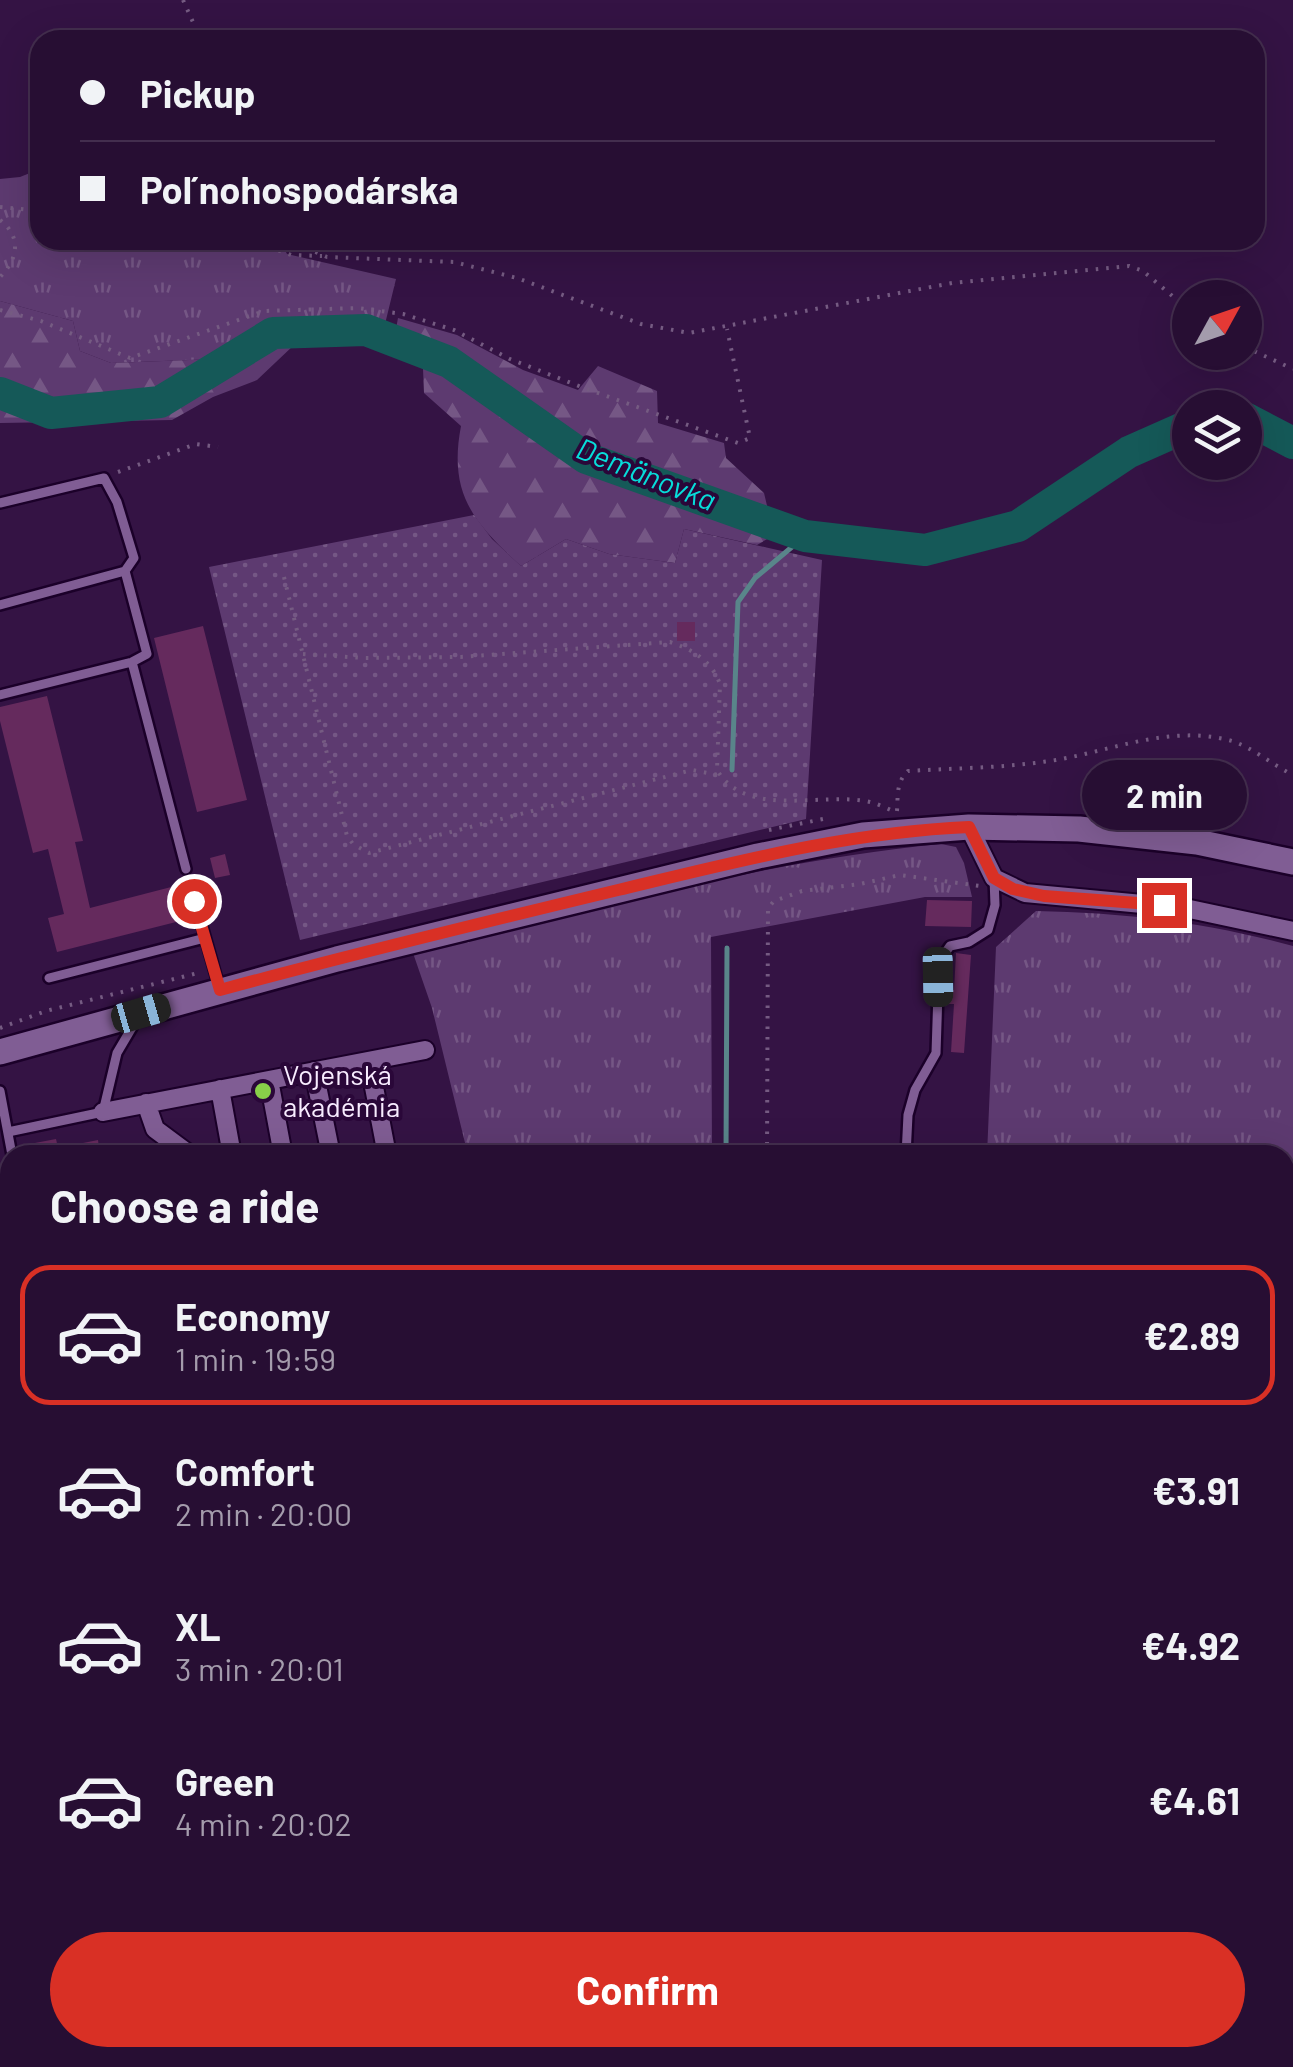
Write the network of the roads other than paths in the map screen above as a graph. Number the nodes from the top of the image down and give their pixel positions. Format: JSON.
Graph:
{"nodes":[{"id":1,"x":0,"y":502,"type":"edge"},
{"id":2,"x":125,"y":571,"type":"junction"},
{"id":3,"x":0,"y":605,"type":"edge"},
{"id":4,"x":132,"y":662,"type":"junction"},
{"id":5,"x":0,"y":695,"type":"edge"},
{"id":6,"x":969,"y":827,"type":"junction"},
{"id":7,"x":1293,"y":862,"type":"edge"},
{"id":8,"x":186,"y":869,"type":"dead end"},
{"id":9,"x":994,"y":883,"type":"junction"},
{"id":10,"x":194,"y":901,"type":"dead end"},
{"id":11,"x":1293,"y":931,"type":"edge"},
{"id":12,"x":205,"y":938,"type":"junction"},
{"id":13,"x":49,"y":978,"type":"dead end"},
{"id":14,"x":220,"y":990,"type":"junction"},
{"id":15,"x":141,"y":1013,"type":"junction"},
{"id":16,"x":425,"y":1050,"type":"dead end"},
{"id":17,"x":0,"y":1052,"type":"edge"},
{"id":18,"x":369,"y":1061,"type":"junction"},
{"id":19,"x":314,"y":1071,"type":"junction"},
{"id":20,"x":268,"y":1080,"type":"junction"},
{"id":21,"x":220,"y":1089,"type":"junction"},
{"id":22,"x":0,"y":1091,"type":"edge"},
{"id":23,"x":146,"y":1103,"type":"junction"},
{"id":24,"x":103,"y":1112,"type":"junction"},
{"id":25,"x":8,"y":1132,"type":"junction"},
{"id":26,"x":10,"y":1145,"type":"edge"},
{"id":27,"x":177,"y":1145,"type":"edge"},
{"id":28,"x":230,"y":1145,"type":"edge"},
{"id":29,"x":281,"y":1145,"type":"edge"},
{"id":30,"x":328,"y":1145,"type":"edge"},
{"id":31,"x":385,"y":1145,"type":"edge"},
{"id":32,"x":905,"y":1145,"type":"edge"}],
"edges":[{"from":1,"to":2,"type":"lane"},
{"from":2,"to":3,"type":"lane"},
{"from":2,"to":4,"type":"lane"},
{"from":4,"to":5,"type":"lane"},
{"from":4,"to":8,"type":"lane"},
{"from":6,"to":7,"type":"main road"},
{"from":6,"to":9,"type":"street"},
{"from":6,"to":14,"type":"main road"},
{"from":9,"to":11,"type":"street"},
{"from":9,"to":32,"type":"lane"},
{"from":10,"to":12,"type":"lane"},
{"from":12,"to":13,"type":"lane"},
{"from":12,"to":14,"type":"lane"},
{"from":14,"to":15,"type":"main road"},
{"from":15,"to":17,"type":"main road"},
{"from":15,"to":24,"type":"lane"},
{"from":16,"to":18,"type":"street"},
{"from":18,"to":19,"type":"street"},
{"from":18,"to":31,"type":"street"},
{"from":19,"to":20,"type":"street"},
{"from":19,"to":30,"type":"street"},
{"from":20,"to":21,"type":"street"},
{"from":20,"to":29,"type":"street"},
{"from":21,"to":23,"type":"street"},
{"from":21,"to":28,"type":"street"},
{"from":22,"to":25,"type":"lane"},
{"from":23,"to":24,"type":"street"},
{"from":23,"to":27,"type":"street"},
{"from":24,"to":25,"type":"lane"},
{"from":25,"to":26,"type":"lane"}]}
